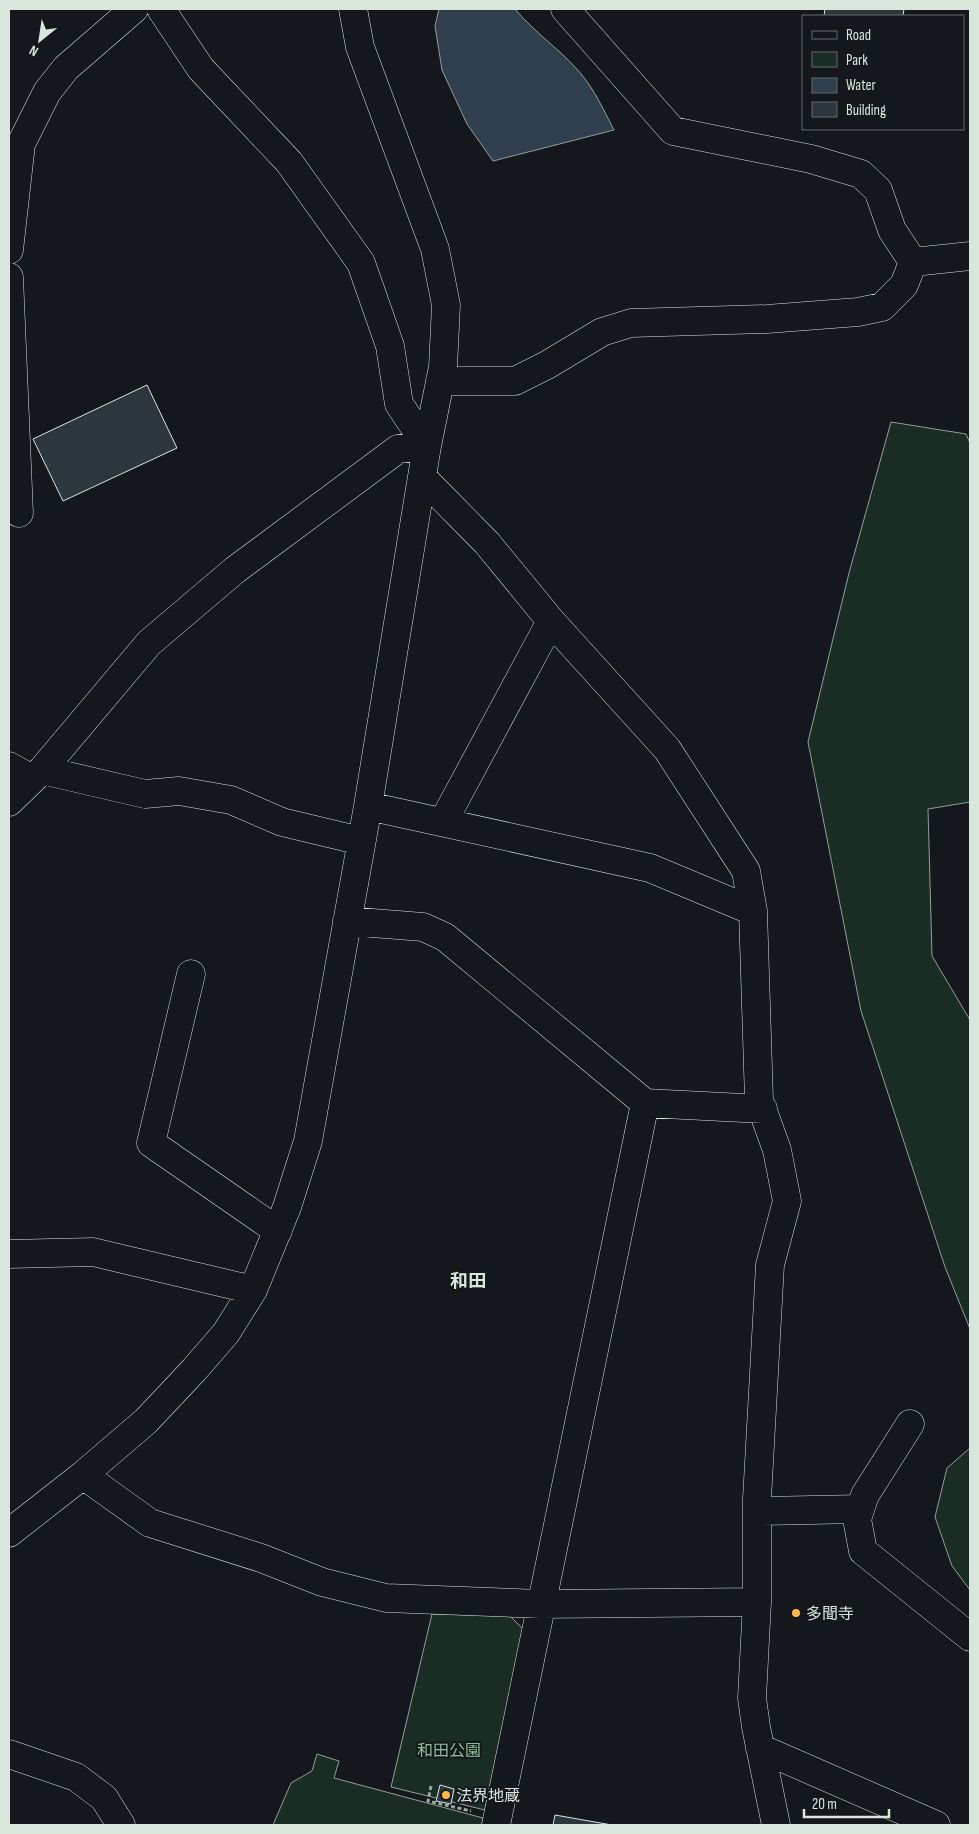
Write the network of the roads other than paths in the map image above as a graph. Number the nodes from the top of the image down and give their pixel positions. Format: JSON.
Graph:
{"nodes":[{"id":1,"x":134,"y":9,"type":"edge"},
{"id":2,"x":161,"y":9,"type":"edge"},
{"id":3,"x":353,"y":9,"type":"edge"},
{"id":4,"x":565,"y":9,"type":"edge"},
{"id":5,"x":9,"y":250,"type":"edge"},
{"id":6,"x":970,"y":256,"type":"edge"},
{"id":7,"x":913,"y":262,"type":"junction"},
{"id":8,"x":9,"y":277,"type":"edge"},
{"id":9,"x":440,"y":381,"type":"junction"},
{"id":10,"x":427,"y":446,"type":"junction"},
{"id":11,"x":423,"y":478,"type":"junction"},
{"id":12,"x":19,"y":513,"type":"dead end"},
{"id":13,"x":551,"y":622,"type":"junction"},
{"id":14,"x":9,"y":766,"type":"edge"},
{"id":15,"x":37,"y":774,"type":"junction"},
{"id":16,"x":9,"y":802,"type":"edge"},
{"id":17,"x":368,"y":806,"type":"junction"},
{"id":18,"x":443,"y":822,"type":"junction"},
{"id":19,"x":361,"y":841,"type":"junction"},
{"id":20,"x":753,"y":912,"type":"junction"},
{"id":21,"x":347,"y":921,"type":"junction"},
{"id":22,"x":192,"y":974,"type":"dead end"},
{"id":23,"x":645,"y":1102,"type":"junction"},
{"id":24,"x":763,"y":1109,"type":"junction"},
{"id":25,"x":278,"y":1231,"type":"junction"},
{"id":26,"x":9,"y":1254,"type":"edge"},
{"id":27,"x":253,"y":1290,"type":"junction"},
{"id":28,"x":910,"y":1424,"type":"dead end"},
{"id":29,"x":83,"y":1475,"type":"junction"},
{"id":30,"x":860,"y":1509,"type":"junction"},
{"id":31,"x":757,"y":1511,"type":"junction"},
{"id":32,"x":12,"y":1527,"type":"edge"},
{"id":33,"x":757,"y":1602,"type":"junction"},
{"id":34,"x":541,"y":1604,"type":"junction"},
{"id":35,"x":970,"y":1638,"type":"edge"},
{"id":36,"x":760,"y":1748,"type":"junction"},
{"id":37,"x":9,"y":1754,"type":"edge"},
{"id":38,"x":497,"y":1821,"type":"edge"},
{"id":39,"x":121,"y":1825,"type":"edge"},
{"id":40,"x":776,"y":1825,"type":"edge"},
{"id":41,"x":936,"y":1825,"type":"edge"}],
"edges":[{"from":1,"to":5,"type":"street"},
{"from":2,"to":10,"type":"street"},
{"from":3,"to":9,"type":"street"},
{"from":4,"to":7,"type":"street"},
{"from":6,"to":7,"type":"street"},
{"from":7,"to":9,"type":"street"},
{"from":8,"to":12,"type":"street"},
{"from":9,"to":10,"type":"street"},
{"from":10,"to":11,"type":"street"},
{"from":10,"to":15,"type":"street"},
{"from":11,"to":13,"type":"street"},
{"from":11,"to":17,"type":"street"},
{"from":13,"to":18,"type":"street"},
{"from":13,"to":20,"type":"street"},
{"from":14,"to":15,"type":"street"},
{"from":15,"to":16,"type":"street"},
{"from":15,"to":19,"type":"street"},
{"from":17,"to":18,"type":"street"},
{"from":17,"to":19,"type":"street"},
{"from":18,"to":20,"type":"street"},
{"from":19,"to":21,"type":"street"},
{"from":20,"to":24,"type":"street"},
{"from":21,"to":23,"type":"street"},
{"from":21,"to":25,"type":"street"},
{"from":22,"to":25,"type":"street"},
{"from":23,"to":24,"type":"street"},
{"from":23,"to":34,"type":"street"},
{"from":24,"to":31,"type":"street"},
{"from":25,"to":27,"type":"street"},
{"from":26,"to":27,"type":"street"},
{"from":27,"to":29,"type":"street"},
{"from":28,"to":30,"type":"street"},
{"from":29,"to":32,"type":"street"},
{"from":29,"to":34,"type":"street"},
{"from":30,"to":31,"type":"street"},
{"from":30,"to":35,"type":"street"},
{"from":31,"to":33,"type":"street"},
{"from":33,"to":34,"type":"street"},
{"from":33,"to":36,"type":"street"},
{"from":34,"to":38,"type":"street"},
{"from":36,"to":40,"type":"street"},
{"from":36,"to":41,"type":"street"},
{"from":37,"to":39,"type":"street"}]}
